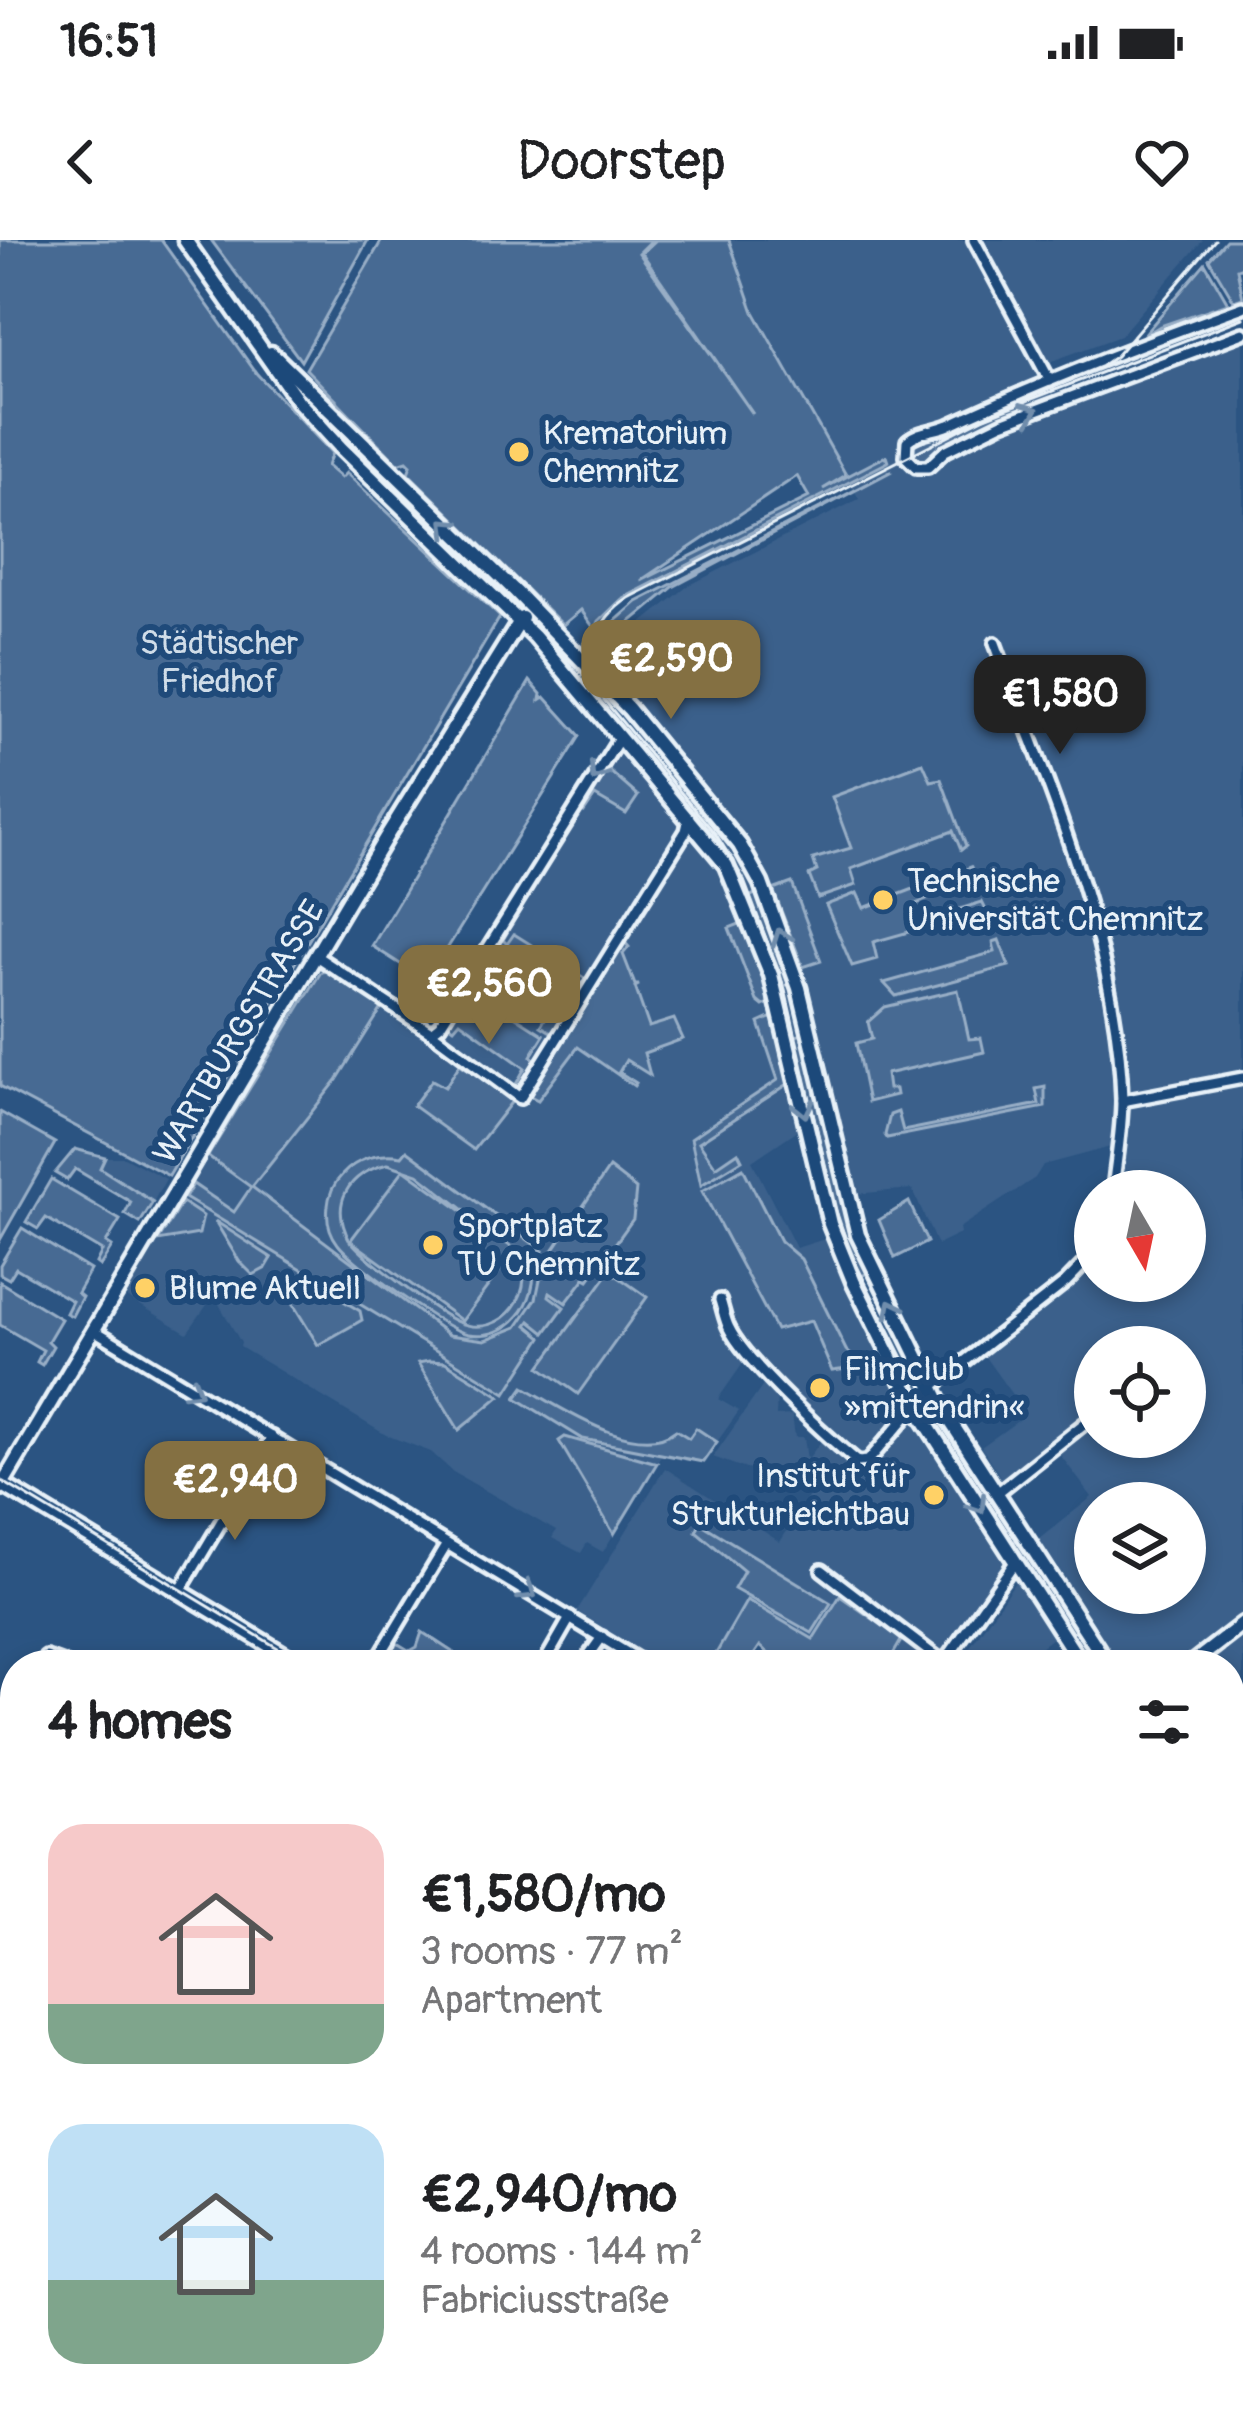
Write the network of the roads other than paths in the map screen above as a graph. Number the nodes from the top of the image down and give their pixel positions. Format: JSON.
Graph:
{"nodes":[{"id":1,"x":185,"y":240,"type":"edge"},
{"id":2,"x":974,"y":240,"type":"edge"},
{"id":3,"x":1243,"y":307,"type":"edge"},
{"id":4,"x":1243,"y":333,"type":"edge"},
{"id":5,"x":257,"y":340,"type":"junction"},
{"id":6,"x":1049,"y":381,"type":"junction"},
{"id":7,"x":531,"y":608,"type":"junction"},
{"id":8,"x":519,"y":621,"type":"junction"},
{"id":9,"x":995,"y":643,"type":"dead end"},
{"id":10,"x":620,"y":737,"type":"junction"},
{"id":11,"x":689,"y":818,"type":"junction"},
{"id":12,"x":316,"y":956,"type":"junction"},
{"id":13,"x":431,"y":1032,"type":"junction"},
{"id":14,"x":1243,"y":1078,"type":"edge"},
{"id":15,"x":1122,"y":1101,"type":"junction"},
{"id":16,"x":1115,"y":1170,"type":"edge"},
{"id":17,"x":1074,"y":1274,"type":"edge"},
{"id":18,"x":720,"y":1300,"type":"dead end"},
{"id":19,"x":94,"y":1330,"type":"junction"},
{"id":20,"x":932,"y":1387,"type":"junction"},
{"id":21,"x":915,"y":1406,"type":"junction"},
{"id":22,"x":1074,"y":1432,"type":"edge"},
{"id":23,"x":272,"y":1437,"type":"junction"},
{"id":24,"x":1,"y":1484,"type":"edge"},
{"id":25,"x":997,"y":1492,"type":"junction"},
{"id":26,"x":447,"y":1544,"type":"junction"},
{"id":27,"x":1015,"y":1562,"type":"junction"},
{"id":28,"x":822,"y":1570,"type":"dead end"},
{"id":29,"x":180,"y":1592,"type":"junction"},
{"id":30,"x":570,"y":1618,"type":"junction"},
{"id":31,"x":1243,"y":1624,"type":"edge"},
{"id":32,"x":602,"y":1637,"type":"junction"},
{"id":33,"x":277,"y":1650,"type":"edge"},
{"id":34,"x":383,"y":1650,"type":"edge"},
{"id":35,"x":551,"y":1650,"type":"edge"},
{"id":36,"x":593,"y":1650,"type":"edge"},
{"id":37,"x":623,"y":1650,"type":"edge"},
{"id":38,"x":926,"y":1650,"type":"edge"},
{"id":39,"x":954,"y":1650,"type":"edge"},
{"id":40,"x":1072,"y":1650,"type":"edge"},
{"id":41,"x":1098,"y":1650,"type":"edge"},
{"id":42,"x":1209,"y":1650,"type":"edge"}],
"edges":[{"from":1,"to":5,"type":"street"},
{"from":2,"to":6,"type":"street"},
{"from":3,"to":6,"type":"street"},
{"from":6,"to":4,"type":"street","one_way":true},
{"from":7,"to":5,"type":"street","one_way":true},
{"from":5,"to":8,"type":"street"},
{"from":7,"to":8,"type":"street","name":"WARTBURGSTRASSE"},
{"from":20,"to":7,"type":"street","one_way":true},
{"from":8,"to":10,"type":"street"},
{"from":8,"to":12,"type":"street","name":"WARTBURGSTRASSE"},
{"from":9,"to":15,"type":"street"},
{"from":10,"to":11,"type":"street"},
{"from":10,"to":13,"type":"street","one_way":true},
{"from":11,"to":13,"type":"street"},
{"from":11,"to":21,"type":"street","one_way":true},
{"from":12,"to":13,"type":"street"},
{"from":12,"to":19,"type":"street","name":"WARTBURGSTRASSE"},
{"from":14,"to":15,"type":"street"},
{"from":15,"to":16,"type":"street"},
{"from":17,"to":20,"type":"street"},
{"from":18,"to":21,"type":"street"},
{"from":19,"to":23,"type":"street","one_way":true},
{"from":19,"to":24,"type":"street","name":"WARTBURGSTRASSE"},
{"from":20,"to":21,"type":"street"},
{"from":20,"to":25,"type":"street"},
{"from":21,"to":27,"type":"street","one_way":true},
{"from":22,"to":25,"type":"street"},
{"from":23,"to":26,"type":"street"},
{"from":23,"to":29,"type":"street"},
{"from":24,"to":29,"type":"street"},
{"from":25,"to":41,"type":"street"},
{"from":26,"to":30,"type":"street","one_way":true},
{"from":26,"to":34,"type":"street"},
{"from":27,"to":39,"type":"street"},
{"from":27,"to":40,"type":"street"},
{"from":28,"to":38,"type":"street"},
{"from":29,"to":33,"type":"street"},
{"from":30,"to":32,"type":"street"},
{"from":30,"to":35,"type":"street"},
{"from":31,"to":42,"type":"street"},
{"from":32,"to":36,"type":"street"},
{"from":32,"to":37,"type":"street"}]}
